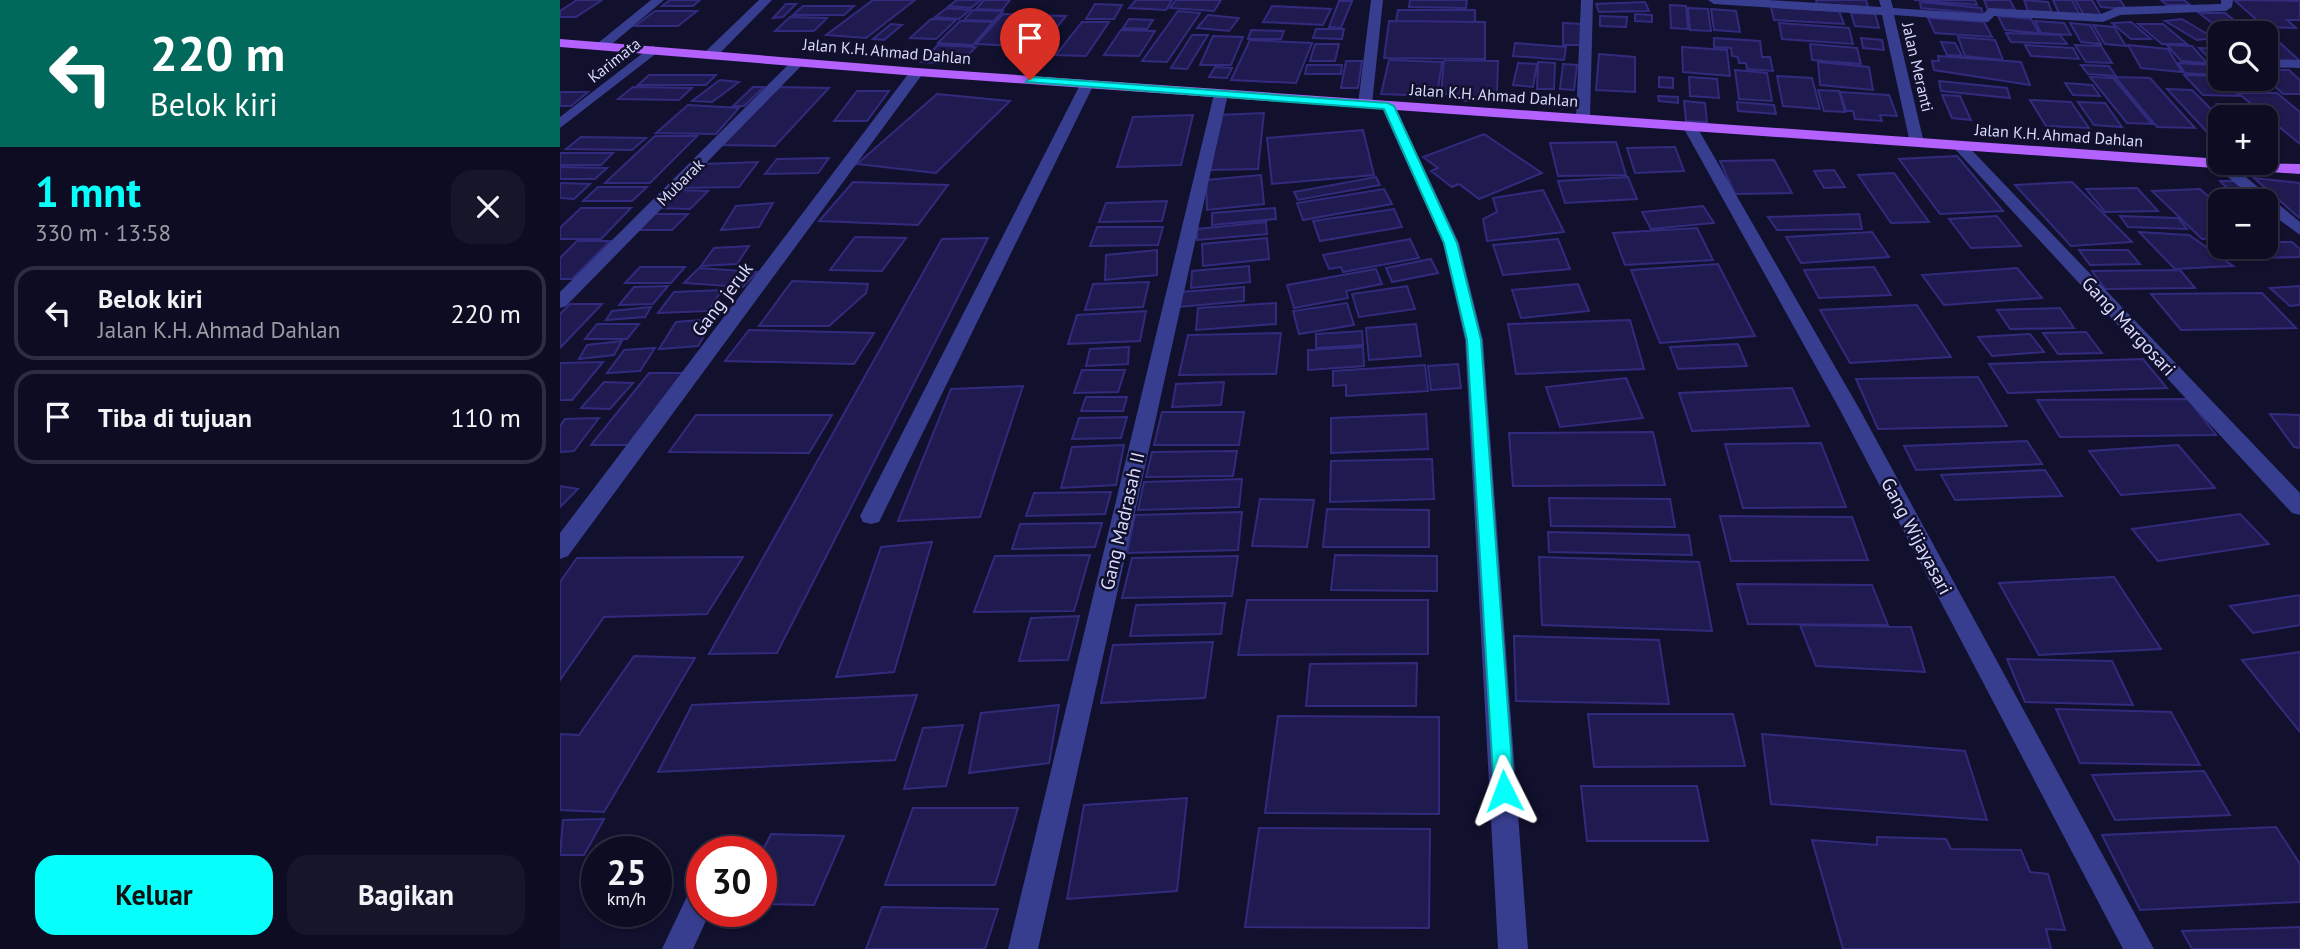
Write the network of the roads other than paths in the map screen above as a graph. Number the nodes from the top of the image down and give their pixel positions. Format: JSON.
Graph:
{"nodes":[{"id":1,"x":658,"y":0,"type":"edge"},
{"id":2,"x":766,"y":0,"type":"edge"},
{"id":3,"x":1377,"y":0,"type":"edge"},
{"id":4,"x":1587,"y":0,"type":"edge"},
{"id":5,"x":1714,"y":0,"type":"edge"},
{"id":6,"x":2018,"y":0,"type":"edge"},
{"id":7,"x":2227,"y":0,"type":"edge"},
{"id":8,"x":1886,"y":5,"type":"edge"},
{"id":9,"x":2021,"y":14,"type":"junction"},
{"id":10,"x":560,"y":43,"type":"edge"},
{"id":11,"x":602,"y":46,"type":"junction"},
{"id":12,"x":656,"y":49,"type":"junction"},
{"id":13,"x":712,"y":53,"type":"junction"},
{"id":14,"x":800,"y":61,"type":"junction"},
{"id":15,"x":2278,"y":64,"type":"edge"},
{"id":16,"x":2300,"y":64,"type":"edge"},
{"id":17,"x":917,"y":72,"type":"junction"},
{"id":18,"x":1087,"y":84,"type":"junction"},
{"id":19,"x":1222,"y":94,"type":"junction"},
{"id":20,"x":1365,"y":104,"type":"junction"},
{"id":21,"x":1388,"y":106,"type":"junction"},
{"id":22,"x":1583,"y":118,"type":"junction"},
{"id":23,"x":560,"y":124,"type":"edge"},
{"id":24,"x":1690,"y":127,"type":"junction"},
{"id":25,"x":1917,"y":142,"type":"junction"},
{"id":26,"x":1959,"y":145,"type":"junction"},
{"id":27,"x":2208,"y":162,"type":"edge"},
{"id":28,"x":2278,"y":167,"type":"edge"},
{"id":29,"x":2300,"y":169,"type":"edge"},
{"id":30,"x":2234,"y":175,"type":"edge"},
{"id":31,"x":2251,"y":189,"type":"edge"},
{"id":32,"x":2278,"y":212,"type":"edge"},
{"id":33,"x":2300,"y":230,"type":"edge"},
{"id":34,"x":560,"y":302,"type":"edge"},
{"id":35,"x":2300,"y":508,"type":"edge"},
{"id":36,"x":871,"y":516,"type":"dead end"},
{"id":37,"x":560,"y":550,"type":"edge"},
{"id":38,"x":687,"y":927,"type":"edge"},
{"id":39,"x":677,"y":949,"type":"edge"},
{"id":40,"x":1023,"y":949,"type":"edge"},
{"id":41,"x":1513,"y":949,"type":"edge"},
{"id":42,"x":2139,"y":949,"type":"edge"}],
"edges":[{"from":1,"to":11,"type":"street"},
{"from":2,"to":13,"type":"street"},
{"from":3,"to":20,"type":"street"},
{"from":4,"to":22,"type":"street"},
{"from":5,"to":8,"type":"street"},
{"from":6,"to":9,"type":"street"},
{"from":7,"to":9,"type":"street"},
{"from":8,"to":9,"type":"street"},
{"from":8,"to":25,"type":"street","name":"Jalan Meranti"},
{"from":10,"to":11,"type":"main road","name":"Jalan K.H. Ahmad Dahlan"},
{"from":11,"to":12,"type":"main road","name":"Jalan K.H. Ahmad Dahlan"},
{"from":12,"to":13,"type":"main road","name":"Jalan K.H. Ahmad Dahlan"},
{"from":12,"to":23,"type":"street","name":"Karimata"},
{"from":13,"to":14,"type":"main road","name":"Jalan K.H. Ahmad Dahlan"},
{"from":14,"to":17,"type":"main road","name":"Jalan K.H. Ahmad Dahlan"},
{"from":14,"to":34,"type":"street","name":"Mubarak"},
{"from":15,"to":16,"type":"street"},
{"from":17,"to":18,"type":"main road","name":"Jalan K.H. Ahmad Dahlan"},
{"from":17,"to":37,"type":"street","name":"Gang jeruk"},
{"from":18,"to":19,"type":"main road","name":"Jalan K.H. Ahmad Dahlan"},
{"from":18,"to":36,"type":"street"},
{"from":19,"to":20,"type":"main road","name":"Jalan K.H. Ahmad Dahlan"},
{"from":19,"to":40,"type":"street","name":"Gang Madrasah II"},
{"from":20,"to":21,"type":"main road","name":"Jalan K.H. Ahmad Dahlan"},
{"from":21,"to":22,"type":"main road","name":"Jalan K.H. Ahmad Dahlan"},
{"from":21,"to":41,"type":"street"},
{"from":22,"to":24,"type":"main road","name":"Jalan K.H. Ahmad Dahlan"},
{"from":24,"to":25,"type":"main road","name":"Jalan K.H. Ahmad Dahlan"},
{"from":24,"to":42,"type":"street","name":"Gang Wijayasari"},
{"from":25,"to":26,"type":"main road","name":"Jalan K.H. Ahmad Dahlan"},
{"from":26,"to":27,"type":"main road","name":"Jalan K.H. Ahmad Dahlan"},
{"from":26,"to":35,"type":"street","name":"Gang Margosari"},
{"from":28,"to":29,"type":"main road","name":"Jalan K.H. Ahmad Dahlan"},
{"from":30,"to":31,"type":"street"},
{"from":32,"to":33,"type":"street"},
{"from":38,"to":39,"type":"street"}]}
